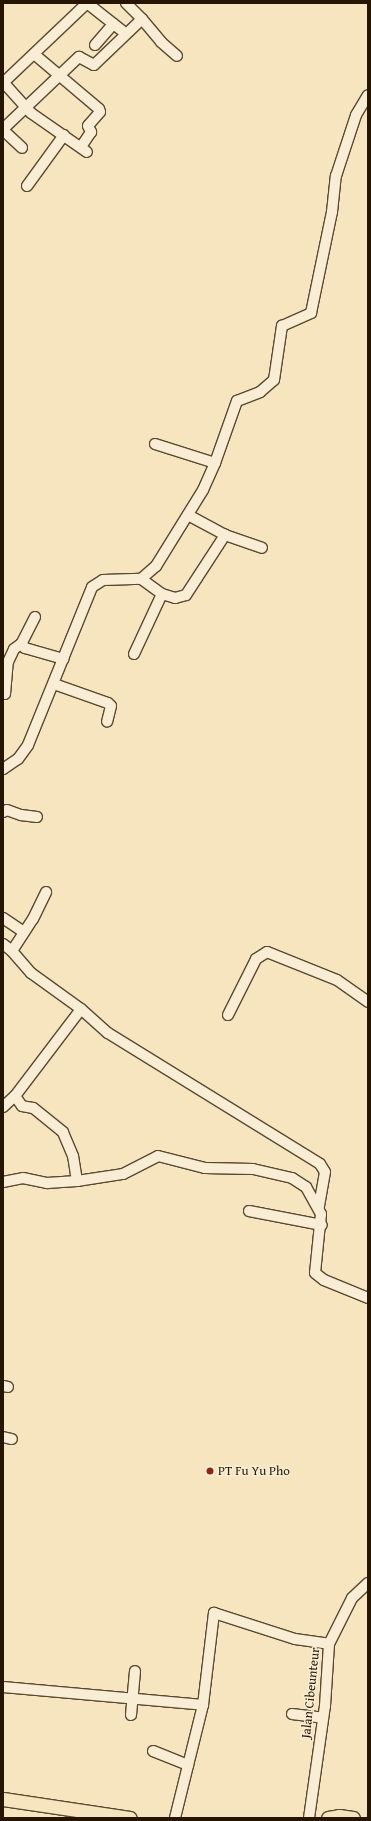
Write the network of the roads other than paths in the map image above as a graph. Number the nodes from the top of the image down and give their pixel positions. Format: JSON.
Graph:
{"nodes":[{"id":1,"x":87,"y":3,"type":"edge"},
{"id":2,"x":126,"y":3,"type":"edge"},
{"id":3,"x":142,"y":19,"type":"junction"},
{"id":4,"x":113,"y":24,"type":"junction"},
{"id":5,"x":125,"y":33,"type":"junction"},
{"id":6,"x":95,"y":45,"type":"dead end"},
{"id":7,"x":34,"y":54,"type":"junction"},
{"id":8,"x":177,"y":56,"type":"dead end"},
{"id":9,"x":60,"y":76,"type":"junction"},
{"id":10,"x":3,"y":83,"type":"edge"},
{"id":11,"x":368,"y":95,"type":"edge"},
{"id":12,"x":26,"y":108,"type":"junction"},
{"id":13,"x":3,"y":129,"type":"edge"},
{"id":14,"x":64,"y":135,"type":"junction"},
{"id":15,"x":22,"y":148,"type":"dead end"},
{"id":16,"x":27,"y":186,"type":"dead end"},
{"id":17,"x":155,"y":444,"type":"dead end"},
{"id":18,"x":215,"y":463,"type":"junction"},
{"id":19,"x":188,"y":515,"type":"junction"},
{"id":20,"x":225,"y":534,"type":"junction"},
{"id":21,"x":262,"y":548,"type":"dead end"},
{"id":22,"x":141,"y":580,"type":"junction"},
{"id":23,"x":162,"y":594,"type":"junction"},
{"id":24,"x":35,"y":617,"type":"dead end"},
{"id":25,"x":21,"y":644,"type":"junction"},
{"id":26,"x":134,"y":654,"type":"dead end"},
{"id":27,"x":63,"y":659,"type":"junction"},
{"id":28,"x":4,"y":683,"type":"edge"},
{"id":29,"x":54,"y":684,"type":"junction"},
{"id":30,"x":5,"y":694,"type":"dead end"},
{"id":31,"x":107,"y":722,"type":"dead end"},
{"id":32,"x":3,"y":769,"type":"edge"},
{"id":33,"x":3,"y":812,"type":"edge"},
{"id":34,"x":37,"y":817,"type":"dead end"},
{"id":35,"x":46,"y":892,"type":"dead end"},
{"id":36,"x":3,"y":918,"type":"edge"},
{"id":37,"x":24,"y":932,"type":"junction"},
{"id":38,"x":3,"y":944,"type":"edge"},
{"id":39,"x":12,"y":951,"type":"junction"},
{"id":40,"x":368,"y":1002,"type":"edge"},
{"id":41,"x":81,"y":1008,"type":"junction"},
{"id":42,"x":228,"y":1015,"type":"dead end"},
{"id":43,"x":15,"y":1096,"type":"junction"},
{"id":44,"x":3,"y":1107,"type":"edge"},
{"id":45,"x":77,"y":1181,"type":"junction"},
{"id":46,"x":3,"y":1182,"type":"edge"},
{"id":47,"x":319,"y":1207,"type":"junction"},
{"id":48,"x":249,"y":1211,"type":"dead end"},
{"id":49,"x":322,"y":1225,"type":"junction"},
{"id":50,"x":368,"y":1298,"type":"edge"},
{"id":51,"x":368,"y":1583,"type":"edge"},
{"id":52,"x":329,"y":1644,"type":"junction"},
{"id":53,"x":134,"y":1671,"type":"dead end"},
{"id":54,"x":3,"y":1687,"type":"edge"},
{"id":55,"x":132,"y":1699,"type":"junction"},
{"id":56,"x":203,"y":1705,"type":"junction"},
{"id":57,"x":292,"y":1714,"type":"dead end"},
{"id":58,"x":131,"y":1715,"type":"dead end"},
{"id":59,"x":323,"y":1718,"type":"junction"},
{"id":60,"x":153,"y":1751,"type":"dead end"},
{"id":61,"x":188,"y":1765,"type":"junction"},
{"id":62,"x":3,"y":1800,"type":"edge"},
{"id":63,"x":130,"y":1818,"type":"edge"},
{"id":64,"x":175,"y":1818,"type":"edge"},
{"id":65,"x":309,"y":1818,"type":"edge"},
{"id":66,"x":328,"y":1818,"type":"edge"},
{"id":67,"x":353,"y":1818,"type":"edge"}],
"edges":[{"from":1,"to":4,"type":"street"},
{"from":1,"to":7,"type":"street"},
{"from":2,"to":3,"type":"street"},
{"from":3,"to":5,"type":"street"},
{"from":3,"to":8,"type":"street"},
{"from":4,"to":5,"type":"street"},
{"from":4,"to":6,"type":"street"},
{"from":5,"to":9,"type":"street"},
{"from":7,"to":9,"type":"street"},
{"from":7,"to":10,"type":"street"},
{"from":9,"to":12,"type":"street"},
{"from":9,"to":14,"type":"street"},
{"from":10,"to":12,"type":"street"},
{"from":11,"to":18,"type":"street"},
{"from":12,"to":13,"type":"street"},
{"from":12,"to":14,"type":"street"},
{"from":13,"to":15,"type":"street"},
{"from":14,"to":16,"type":"street"},
{"from":17,"to":18,"type":"street"},
{"from":18,"to":19,"type":"street"},
{"from":19,"to":20,"type":"street"},
{"from":19,"to":22,"type":"street"},
{"from":20,"to":21,"type":"street"},
{"from":20,"to":23,"type":"street"},
{"from":22,"to":23,"type":"street"},
{"from":22,"to":27,"type":"street"},
{"from":23,"to":26,"type":"street"},
{"from":24,"to":25,"type":"street"},
{"from":25,"to":27,"type":"street"},
{"from":25,"to":28,"type":"street"},
{"from":27,"to":29,"type":"street"},
{"from":28,"to":30,"type":"street"},
{"from":29,"to":31,"type":"street"},
{"from":29,"to":32,"type":"street"},
{"from":33,"to":34,"type":"street"},
{"from":35,"to":37,"type":"street"},
{"from":36,"to":37,"type":"street"},
{"from":37,"to":39,"type":"street"},
{"from":38,"to":39,"type":"street"},
{"from":39,"to":41,"type":"street"},
{"from":40,"to":42,"type":"street"},
{"from":41,"to":43,"type":"street"},
{"from":41,"to":47,"type":"street"},
{"from":43,"to":44,"type":"street"},
{"from":43,"to":45,"type":"street"},
{"from":45,"to":46,"type":"street"},
{"from":45,"to":47,"type":"street"},
{"from":47,"to":49,"type":"street"},
{"from":48,"to":49,"type":"street"},
{"from":49,"to":50,"type":"street"},
{"from":51,"to":52,"type":"street","name":"Jalan Cibeunteur"},
{"from":52,"to":56,"type":"street"},
{"from":52,"to":59,"type":"street","name":"Jalan Cibeunteur"},
{"from":53,"to":55,"type":"street"},
{"from":54,"to":55,"type":"street"},
{"from":55,"to":56,"type":"street"},
{"from":55,"to":58,"type":"street"},
{"from":56,"to":61,"type":"street"},
{"from":57,"to":59,"type":"street"},
{"from":59,"to":65,"type":"street","name":"Jalan Cibeunteur"},
{"from":60,"to":61,"type":"street"},
{"from":61,"to":64,"type":"street"},
{"from":62,"to":63,"type":"main road"},
{"from":66,"to":67,"type":"main road"}]}
